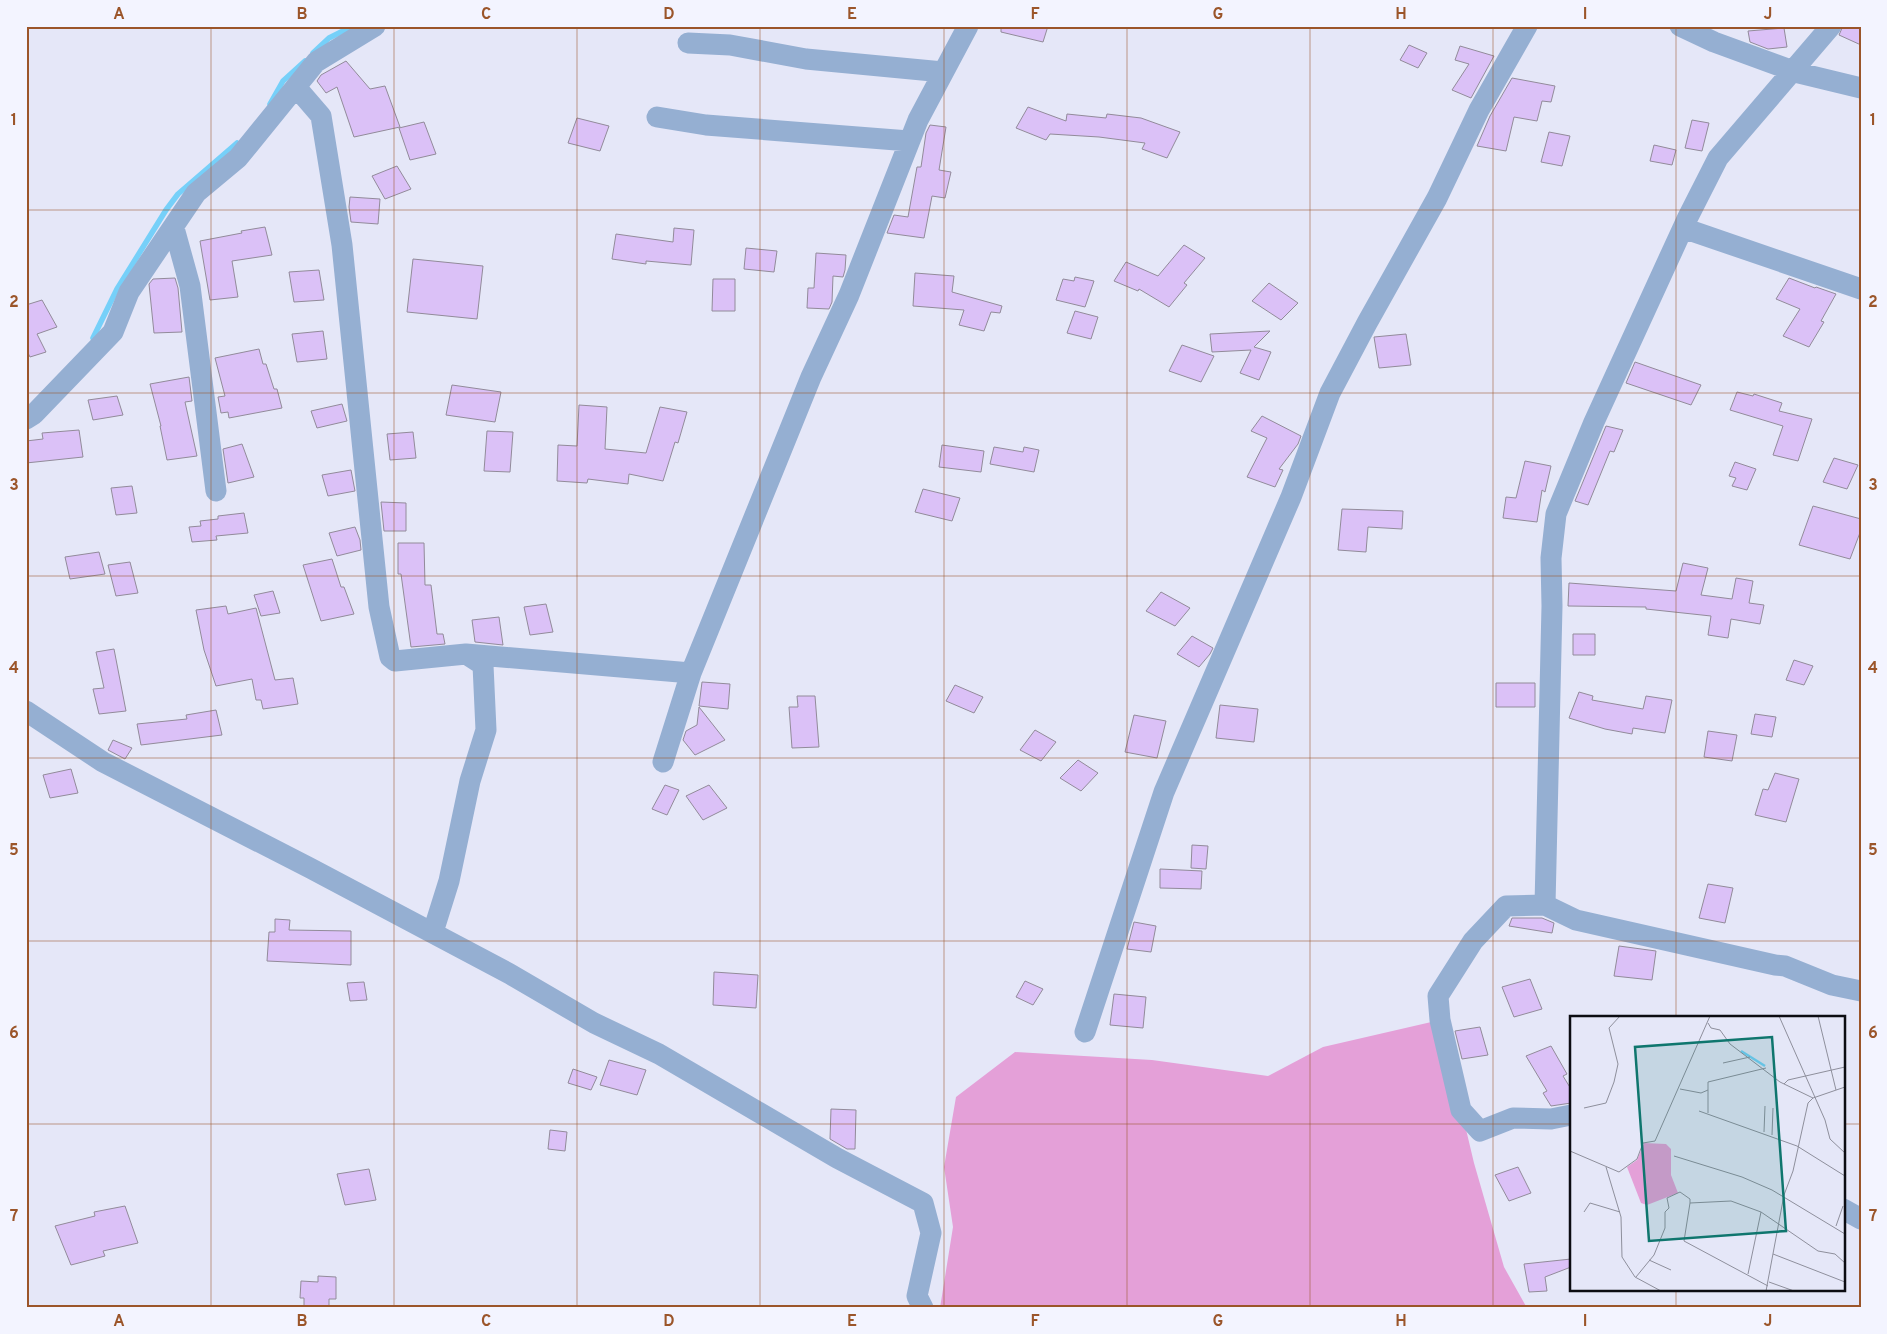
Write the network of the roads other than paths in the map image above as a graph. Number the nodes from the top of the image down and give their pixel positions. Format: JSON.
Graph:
{"nodes":[{"id":1,"x":376,"y":26,"type":"edge"},
{"id":2,"x":968,"y":26,"type":"edge"},
{"id":3,"x":1527,"y":26,"type":"edge"},
{"id":4,"x":1680,"y":26,"type":"edge"},
{"id":5,"x":1831,"y":26,"type":"edge"},
{"id":6,"x":688,"y":43,"type":"dead end"},
{"id":7,"x":1793,"y":71,"type":"junction"},
{"id":8,"x":943,"y":72,"type":"junction"},
{"id":9,"x":296,"y":87,"type":"junction"},
{"id":10,"x":1861,"y":88,"type":"edge"},
{"id":11,"x":657,"y":117,"type":"dead end"},
{"id":12,"x":909,"y":141,"type":"junction"},
{"id":13,"x":174,"y":228,"type":"junction"},
{"id":14,"x":1683,"y":228,"type":"junction"},
{"id":15,"x":1861,"y":289,"type":"edge"},
{"id":16,"x":26,"y":419,"type":"edge"},
{"id":17,"x":216,"y":491,"type":"dead end"},
{"id":18,"x":466,"y":654,"type":"junction"},
{"id":19,"x":691,"y":674,"type":"junction"},
{"id":20,"x":26,"y":711,"type":"edge"},
{"id":21,"x":663,"y":762,"type":"dead end"},
{"id":22,"x":1545,"y":905,"type":"junction"},
{"id":23,"x":432,"y":932,"type":"junction"},
{"id":24,"x":1861,"y":991,"type":"edge"},
{"id":25,"x":1085,"y":1032,"type":"dead end"},
{"id":26,"x":1570,"y":1115,"type":"edge"},
{"id":27,"x":1844,"y":1210,"type":"edge"},
{"id":28,"x":1861,"y":1219,"type":"edge"},
{"id":29,"x":923,"y":1308,"type":"edge"}],
"edges":[{"from":1,"to":9,"type":"street"},
{"from":2,"to":8,"type":"street"},
{"from":3,"to":25,"type":"street"},
{"from":4,"to":7,"type":"street"},
{"from":5,"to":7,"type":"street"},
{"from":6,"to":8,"type":"street"},
{"from":7,"to":10,"type":"street"},
{"from":7,"to":14,"type":"street"},
{"from":8,"to":12,"type":"street"},
{"from":9,"to":13,"type":"street"},
{"from":9,"to":18,"type":"street"},
{"from":11,"to":12,"type":"street"},
{"from":12,"to":19,"type":"street"},
{"from":13,"to":16,"type":"street"},
{"from":13,"to":17,"type":"street"},
{"from":14,"to":15,"type":"street"},
{"from":14,"to":22,"type":"street"},
{"from":18,"to":19,"type":"street"},
{"from":18,"to":23,"type":"street"},
{"from":19,"to":21,"type":"street"},
{"from":20,"to":23,"type":"street"},
{"from":22,"to":24,"type":"street"},
{"from":22,"to":26,"type":"street"},
{"from":23,"to":29,"type":"street"},
{"from":27,"to":28,"type":"street"}]}
